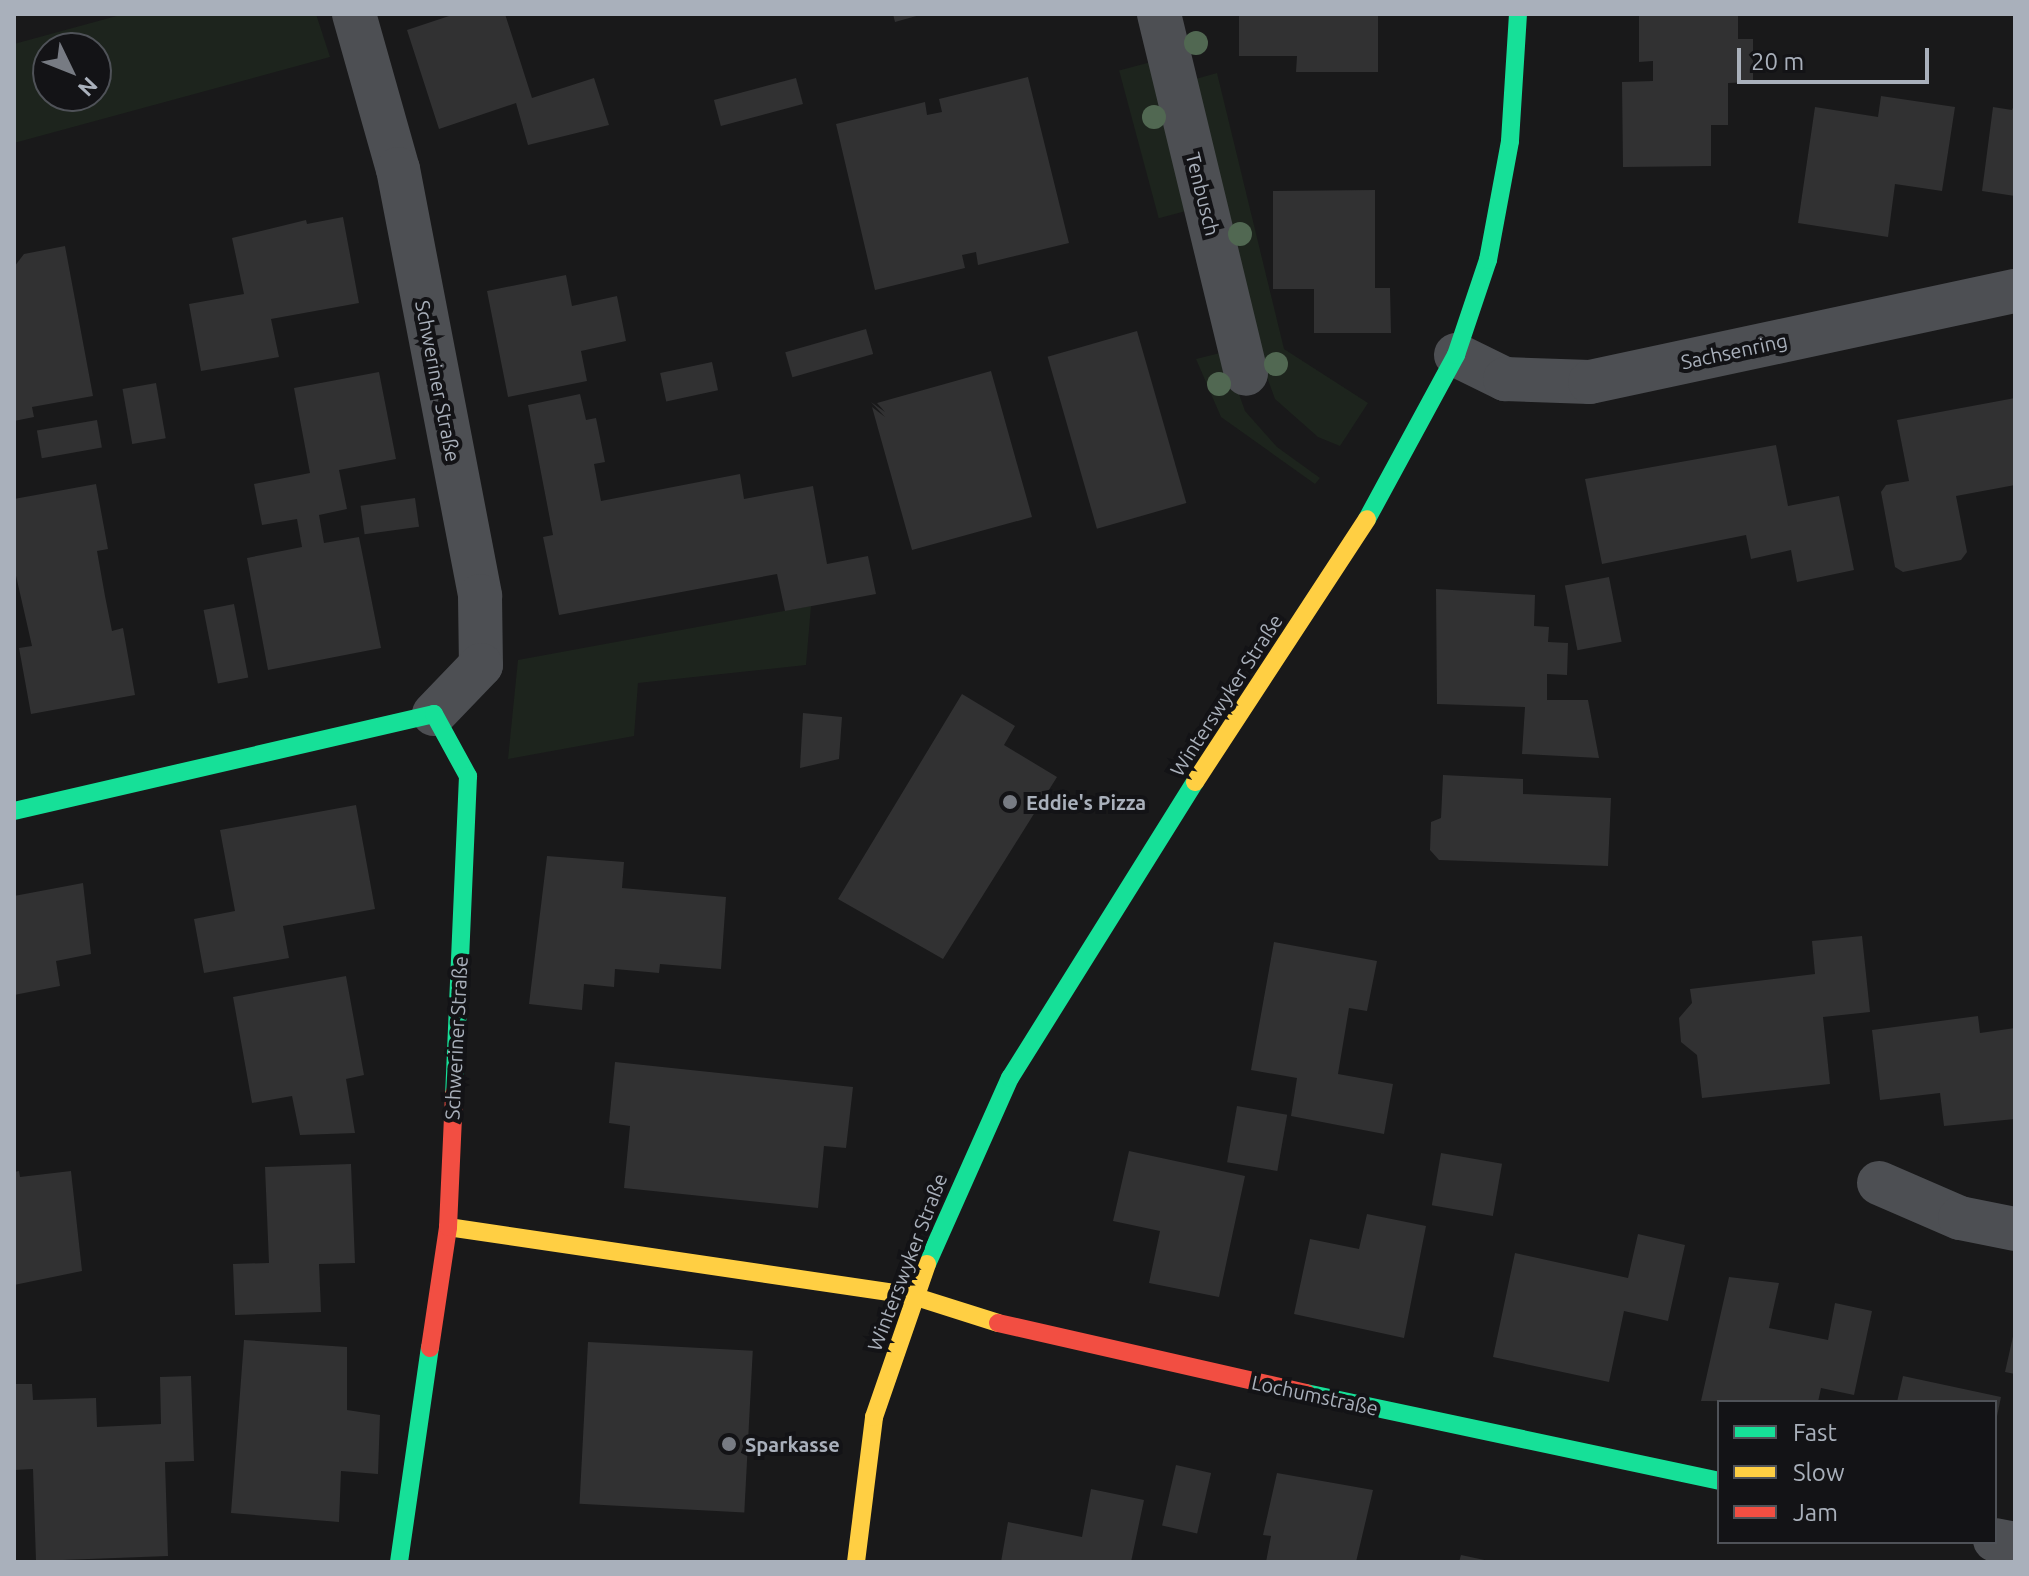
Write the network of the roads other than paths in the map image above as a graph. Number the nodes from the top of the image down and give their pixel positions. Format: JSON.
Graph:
{"nodes":[{"id":1,"x":1159,"y":14,"type":"edge"},
{"id":2,"x":1518,"y":14,"type":"edge"},
{"id":3,"x":357,"y":24,"type":"edge"},
{"id":4,"x":2015,"y":291,"type":"edge"},
{"id":5,"x":1456,"y":355,"type":"junction"},
{"id":6,"x":1246,"y":374,"type":"dead end"},
{"id":7,"x":434,"y":714,"type":"junction"},
{"id":8,"x":14,"y":811,"type":"edge"},
{"id":9,"x":1879,"y":1183,"type":"dead end"},
{"id":10,"x":448,"y":1227,"type":"junction"},
{"id":11,"x":2015,"y":1229,"type":"edge"},
{"id":12,"x":913,"y":1296,"type":"junction"},
{"id":13,"x":1717,"y":1481,"type":"edge"},
{"id":14,"x":399,"y":1562,"type":"edge"},
{"id":15,"x":856,"y":1562,"type":"edge"}],
"edges":[{"from":1,"to":6,"type":"street","name":"Tenbusch"},
{"from":2,"to":5,"type":"street","name":"Winterswyker Straße"},
{"from":3,"to":7,"type":"street","name":"Schweriner Straße"},
{"from":4,"to":5,"type":"street","name":"Sachsenring"},
{"from":5,"to":12,"type":"street","name":"Winterswyker Straße"},
{"from":7,"to":8,"type":"street"},
{"from":7,"to":10,"type":"street","name":"Schweriner Straße"},
{"from":9,"to":11,"type":"street"},
{"from":10,"to":12,"type":"street"},
{"from":10,"to":14,"type":"street","name":"Schweriner Straße"},
{"from":12,"to":13,"type":"street","name":"Lochumstraße"},
{"from":12,"to":15,"type":"street","name":"Winterswyker Straße"}]}
